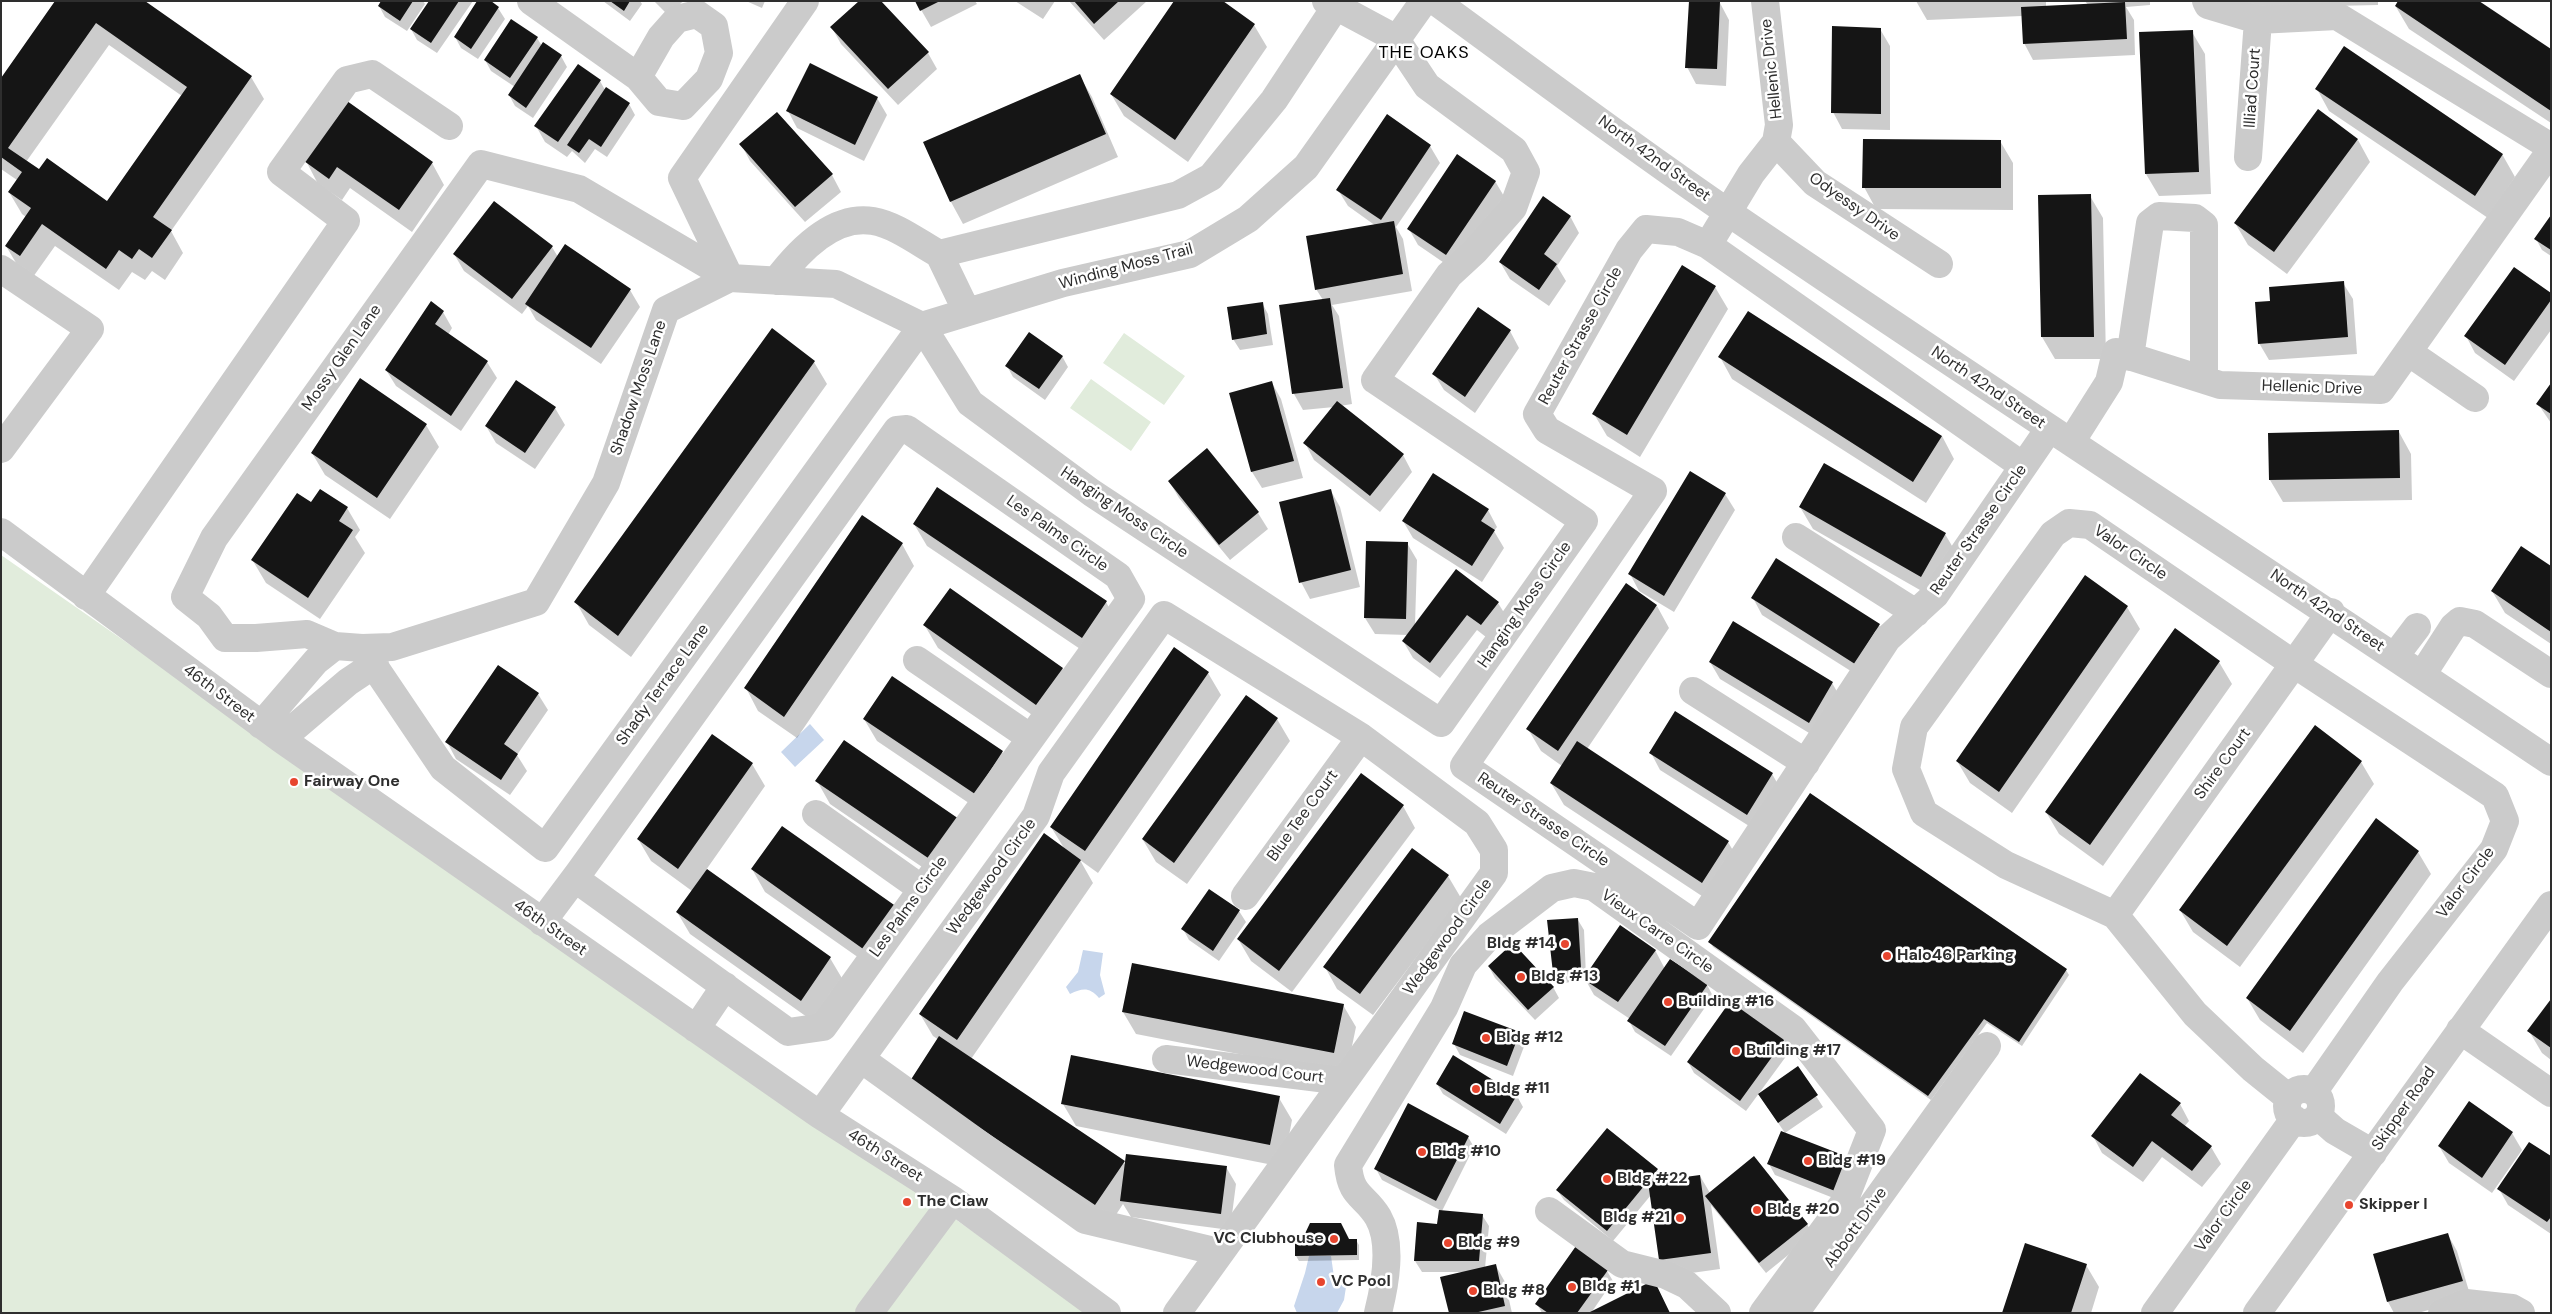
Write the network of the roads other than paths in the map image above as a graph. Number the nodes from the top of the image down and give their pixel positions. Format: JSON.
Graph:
{"nodes":[{"id":1,"x":531,"y":1,"type":"edge"},
{"id":2,"x":805,"y":1,"type":"edge"},
{"id":3,"x":1424,"y":1,"type":"edge"},
{"id":4,"x":1435,"y":1,"type":"edge"},
{"id":5,"x":1765,"y":1,"type":"edge"},
{"id":6,"x":2206,"y":1,"type":"edge"},
{"id":7,"x":1331,"y":4,"type":"edge"},
{"id":8,"x":2258,"y":20,"type":"junction"},
{"id":9,"x":1396,"y":38,"type":"junction"},
{"id":10,"x":638,"y":77,"type":"dead end"},
{"id":11,"x":449,"y":126,"type":"dead end"},
{"id":12,"x":1776,"y":142,"type":"junction"},
{"id":13,"x":2551,"y":149,"type":"edge"},
{"id":14,"x":2248,"y":157,"type":"dead end"},
{"id":15,"x":1728,"y":213,"type":"junction"},
{"id":16,"x":1708,"y":244,"type":"junction"},
{"id":17,"x":939,"y":254,"type":"junction"},
{"id":18,"x":1939,"y":264,"type":"dead end"},
{"id":19,"x":1,"y":269,"type":"edge"},
{"id":20,"x":730,"y":278,"type":"junction"},
{"id":21,"x":776,"y":281,"type":"junction"},
{"id":22,"x":967,"y":312,"type":"junction"},
{"id":23,"x":922,"y":326,"type":"junction"},
{"id":24,"x":2408,"y":352,"type":"junction"},
{"id":25,"x":2130,"y":357,"type":"junction"},
{"id":26,"x":2204,"y":380,"type":"junction"},
{"id":27,"x":2475,"y":398,"type":"dead end"},
{"id":28,"x":2060,"y":435,"type":"junction"},
{"id":29,"x":1,"y":449,"type":"edge"},
{"id":30,"x":2023,"y":466,"type":"junction"},
{"id":31,"x":1,"y":532,"type":"edge"},
{"id":32,"x":1796,"y":537,"type":"dead end"},
{"id":33,"x":86,"y":596,"type":"junction"},
{"id":34,"x":1131,"y":599,"type":"junction"},
{"id":35,"x":2331,"y":612,"type":"junction"},
{"id":36,"x":1916,"y":613,"type":"junction"},
{"id":37,"x":1164,"y":615,"type":"junction"},
{"id":38,"x":2417,"y":627,"type":"dead end"},
{"id":39,"x":2396,"y":656,"type":"junction"},
{"id":40,"x":363,"y":658,"type":"junction"},
{"id":41,"x":917,"y":660,"type":"dead end"},
{"id":42,"x":2294,"y":664,"type":"junction"},
{"id":43,"x":2551,"y":674,"type":"edge"},
{"id":44,"x":2422,"y":675,"type":"junction"},
{"id":45,"x":1692,"y":691,"type":"dead end"},
{"id":46,"x":271,"y":732,"type":"junction"},
{"id":47,"x":1360,"y":737,"type":"junction"},
{"id":48,"x":1031,"y":738,"type":"junction"},
{"id":49,"x":2551,"y":762,"type":"edge"},
{"id":50,"x":1806,"y":763,"type":"junction"},
{"id":51,"x":816,"y":814,"type":"dead end"},
{"id":52,"x":578,"y":874,"type":"junction"},
{"id":53,"x":922,"y":889,"type":"junction"},
{"id":54,"x":1245,"y":896,"type":"dead end"},
{"id":55,"x":2551,"y":905,"type":"edge"},
{"id":56,"x":2115,"y":915,"type":"junction"},
{"id":57,"x":542,"y":922,"type":"junction"},
{"id":58,"x":725,"y":986,"type":"junction"},
{"id":59,"x":696,"y":1029,"type":"junction"},
{"id":60,"x":2460,"y":1030,"type":"junction"},
{"id":61,"x":1987,"y":1046,"type":"dead end"},
{"id":62,"x":861,"y":1059,"type":"junction"},
{"id":63,"x":1166,"y":1060,"type":"dead end"},
{"id":64,"x":1343,"y":1081,"type":"junction"},
{"id":65,"x":2551,"y":1093,"type":"edge"},
{"id":66,"x":2303,"y":1106,"type":"junction"},
{"id":67,"x":820,"y":1115,"type":"junction"},
{"id":68,"x":2373,"y":1153,"type":"junction"},
{"id":69,"x":954,"y":1200,"type":"junction"},
{"id":70,"x":1550,"y":1212,"type":"dead end"},
{"id":71,"x":1218,"y":1252,"type":"junction"},
{"id":72,"x":869,"y":1313,"type":"edge"},
{"id":73,"x":1107,"y":1313,"type":"edge"},
{"id":74,"x":1176,"y":1313,"type":"edge"},
{"id":75,"x":1378,"y":1313,"type":"edge"},
{"id":76,"x":1717,"y":1313,"type":"edge"},
{"id":77,"x":1763,"y":1313,"type":"edge"},
{"id":78,"x":1795,"y":1313,"type":"edge"},
{"id":79,"x":2155,"y":1313,"type":"edge"},
{"id":80,"x":2257,"y":1313,"type":"edge"},
{"id":81,"x":2442,"y":1313,"type":"edge"},
{"id":82,"x":2521,"y":1313,"type":"edge"}],
"edges":[{"from":1,"to":10,"type":"street"},
{"from":2,"to":20,"type":"street"},
{"from":3,"to":9,"type":"street","name":"Winding Moss Trail"},
{"from":4,"to":15,"type":"street","name":"North 42nd Street"},
{"from":5,"to":12,"type":"street","name":"Hellenic Drive"},
{"from":6,"to":8,"type":"street","name":"Hellenic Drive"},
{"from":7,"to":9,"type":"street"},
{"from":7,"to":17,"type":"street"},
{"from":8,"to":13,"type":"street","name":"Hellenic Drive"},
{"from":8,"to":14,"type":"street","name":"Illiad Court"},
{"from":9,"to":22,"type":"street","name":"Winding Moss Trail"},
{"from":9,"to":23,"type":"street","name":"Hanging Moss Circle"},
{"from":11,"to":33,"type":"street"},
{"from":12,"to":15,"type":"street","name":"Hellenic Drive"},
{"from":12,"to":18,"type":"street","name":"Odyessy Drive"},
{"from":13,"to":24,"type":"street","name":"Hellenic Drive"},
{"from":15,"to":16,"type":"street"},
{"from":15,"to":28,"type":"street","name":"North 42nd Street"},
{"from":16,"to":30,"type":"street"},
{"from":16,"to":50,"type":"street","name":"Reuter Strasse Circle"},
{"from":17,"to":21,"type":"street"},
{"from":17,"to":22,"type":"street"},
{"from":19,"to":29,"type":"street"},
{"from":20,"to":21,"type":"street"},
{"from":20,"to":40,"type":"street","name":"Shadow Moss Lane"},
{"from":20,"to":40,"type":"street","name":"Mossy Glen Lane"},
{"from":21,"to":23,"type":"street"},
{"from":22,"to":23,"type":"street","name":"Winding Moss Trail"},
{"from":23,"to":40,"type":"street","name":"Shady Terrace Lane"},
{"from":24,"to":26,"type":"street","name":"Hellenic Drive"},
{"from":24,"to":27,"type":"street"},
{"from":25,"to":26,"type":"street","name":"Hellenic Drive"},
{"from":25,"to":26,"type":"street"},
{"from":25,"to":28,"type":"street"},
{"from":28,"to":30,"type":"street","name":"Reuter Strasse Circle"},
{"from":28,"to":35,"type":"street","name":"North 42nd Street"},
{"from":30,"to":36,"type":"street","name":"Reuter Strasse Circle"},
{"from":31,"to":33,"type":"street","name":"46th Street"},
{"from":32,"to":36,"type":"street"},
{"from":33,"to":46,"type":"street","name":"46th Street"},
{"from":34,"to":37,"type":"street","name":"Wedgewood Circle"},
{"from":34,"to":48,"type":"street","name":"Les Palms Circle"},
{"from":34,"to":52,"type":"street","name":"Les Palms Circle"},
{"from":35,"to":39,"type":"street","name":"North 42nd Street"},
{"from":35,"to":42,"type":"street","name":"Shire Court"},
{"from":36,"to":50,"type":"street","name":"Reuter Strasse Circle"},
{"from":37,"to":47,"type":"street","name":"Wedgewood Circle"},
{"from":37,"to":62,"type":"street","name":"Wedgewood Circle"},
{"from":38,"to":39,"type":"street"},
{"from":39,"to":44,"type":"street","name":"North 42nd Street"},
{"from":40,"to":46,"type":"street"},
{"from":40,"to":46,"type":"street"},
{"from":41,"to":48,"type":"street"},
{"from":42,"to":56,"type":"street","name":"Shire Court"},
{"from":42,"to":56,"type":"street","name":"Valor Circle"},
{"from":42,"to":66,"type":"street","name":"Valor Circle"},
{"from":43,"to":44,"type":"street"},
{"from":44,"to":49,"type":"street","name":"North 42nd Street"},
{"from":45,"to":50,"type":"street"},
{"from":46,"to":57,"type":"street","name":"46th Street"},
{"from":47,"to":54,"type":"street","name":"Blue Tee Court"},
{"from":47,"to":64,"type":"street","name":"Wedgewood Circle"},
{"from":48,"to":53,"type":"street","name":"Les Palms Circle"},
{"from":51,"to":53,"type":"street"},
{"from":52,"to":57,"type":"street","name":"Les Palms Circle"},
{"from":52,"to":58,"type":"street","name":"Les Palms Circle"},
{"from":53,"to":58,"type":"street","name":"Les Palms Circle"},
{"from":55,"to":60,"type":"street","name":"Skipper Road"},
{"from":56,"to":66,"type":"street","name":"Valor Circle"},
{"from":57,"to":59,"type":"street","name":"46th Street"},
{"from":58,"to":59,"type":"street"},
{"from":59,"to":67,"type":"street","name":"46th Street"},
{"from":60,"to":65,"type":"street"},
{"from":60,"to":68,"type":"street","name":"Skipper Road"},
{"from":61,"to":78,"type":"street","name":"Abbott Drive"},
{"from":62,"to":67,"type":"street","name":"Wedgewood Circle"},
{"from":62,"to":71,"type":"street"},
{"from":63,"to":64,"type":"street","name":"Wedgewood Court"},
{"from":64,"to":71,"type":"street","name":"Wedgewood Circle"},
{"from":66,"to":68,"type":"street","name":"Valor Circle"},
{"from":66,"to":79,"type":"street","name":"Valor Circle"},
{"from":67,"to":69,"type":"street","name":"46th Street"},
{"from":68,"to":80,"type":"street","name":"Skipper Road"},
{"from":69,"to":72,"type":"street"},
{"from":69,"to":73,"type":"street","name":"46th Street"},
{"from":70,"to":76,"type":"street"},
{"from":71,"to":74,"type":"street","name":"Wedgewood Circle"},
{"from":75,"to":77,"type":"street","name":"Vieux Carre Circle"},
{"from":81,"to":82,"type":"street"}]}
